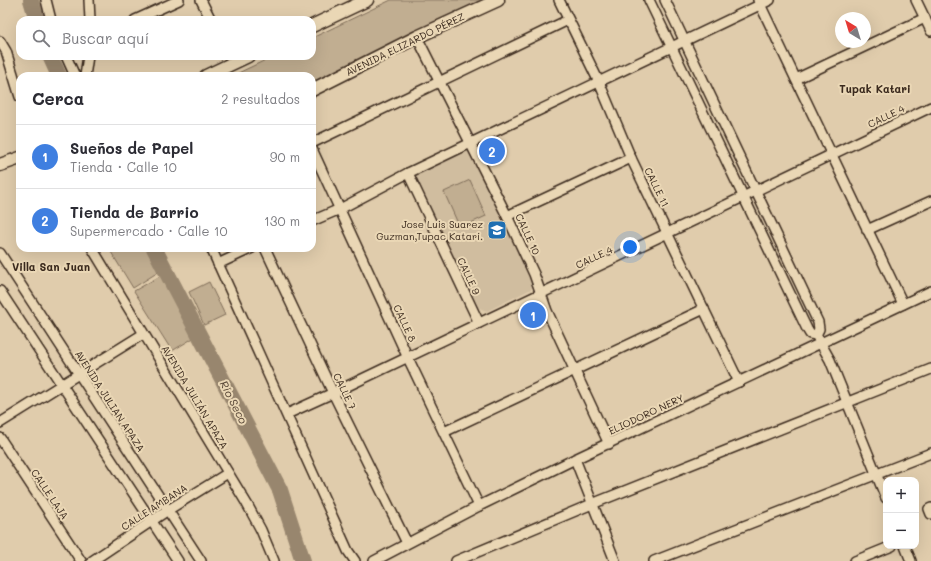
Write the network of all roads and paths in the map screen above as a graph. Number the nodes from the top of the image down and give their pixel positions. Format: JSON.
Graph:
{"nodes":[{"id":1,"x":46,"y":0,"type":"edge"},
{"id":2,"x":90,"y":0,"type":"edge"},
{"id":3,"x":179,"y":0,"type":"edge"},
{"id":4,"x":201,"y":0,"type":"edge"},
{"id":5,"x":498,"y":0,"type":"edge"},
{"id":6,"x":559,"y":0,"type":"edge"},
{"id":7,"x":649,"y":0,"type":"edge"},
{"id":8,"x":665,"y":0,"type":"edge"},
{"id":9,"x":770,"y":0,"type":"edge"},
{"id":10,"x":916,"y":0,"type":"edge"},
{"id":11,"x":361,"y":2,"type":"edge"},
{"id":12,"x":759,"y":2,"type":"edge"},
{"id":13,"x":50,"y":16,"type":"edge"},
{"id":14,"x":90,"y":16,"type":"edge"},
{"id":15,"x":144,"y":16,"type":"edge"},
{"id":16,"x":209,"y":16,"type":"edge"},
{"id":17,"x":924,"y":18,"type":"junction"},
{"id":18,"x":568,"y":20,"type":"junction"},
{"id":19,"x":316,"y":24,"type":"edge"},
{"id":20,"x":931,"y":31,"type":"edge"},
{"id":21,"x":417,"y":37,"type":"junction"},
{"id":22,"x":685,"y":40,"type":"junction"},
{"id":23,"x":0,"y":41,"type":"edge"},
{"id":24,"x":671,"y":46,"type":"junction"},
{"id":25,"x":68,"y":60,"type":"edge"},
{"id":26,"x":87,"y":60,"type":"edge"},
{"id":27,"x":230,"y":60,"type":"edge"},
{"id":28,"x":73,"y":72,"type":"edge"},
{"id":29,"x":86,"y":72,"type":"edge"},
{"id":30,"x":212,"y":72,"type":"edge"},
{"id":31,"x":796,"y":79,"type":"junction"},
{"id":32,"x":440,"y":81,"type":"junction"},
{"id":33,"x":599,"y":82,"type":"junction"},
{"id":34,"x":16,"y":84,"type":"edge"},
{"id":35,"x":316,"y":88,"type":"edge"},
{"id":36,"x":931,"y":107,"type":"edge"},
{"id":37,"x":316,"y":141,"type":"edge"},
{"id":38,"x":470,"y":144,"type":"junction"},
{"id":39,"x":831,"y":155,"type":"junction"},
{"id":40,"x":316,"y":158,"type":"edge"},
{"id":41,"x":631,"y":158,"type":"junction"},
{"id":42,"x":16,"y":159,"type":"edge"},
{"id":43,"x":0,"y":165,"type":"edge"},
{"id":44,"x":408,"y":173,"type":"junction"},
{"id":45,"x":756,"y":191,"type":"junction"},
{"id":46,"x":744,"y":196,"type":"junction"},
{"id":47,"x":931,"y":200,"type":"edge"},
{"id":48,"x":340,"y":209,"type":"junction"},
{"id":49,"x":507,"y":216,"type":"junction"},
{"id":50,"x":316,"y":219,"type":"edge"},
{"id":51,"x":867,"y":230,"type":"junction"},
{"id":52,"x":668,"y":234,"type":"junction"},
{"id":53,"x":94,"y":252,"type":"edge"},
{"id":54,"x":213,"y":252,"type":"edge"},
{"id":55,"x":244,"y":252,"type":"edge"},
{"id":56,"x":267,"y":252,"type":"edge"},
{"id":57,"x":0,"y":253,"type":"edge"},
{"id":58,"x":218,"y":264,"type":"junction"},
{"id":59,"x":0,"y":291,"type":"edge"},
{"id":60,"x":931,"y":291,"type":"edge"},
{"id":61,"x":541,"y":294,"type":"junction"},
{"id":62,"x":903,"y":304,"type":"junction"},
{"id":63,"x":704,"y":309,"type":"junction"},
{"id":64,"x":479,"y":323,"type":"junction"},
{"id":65,"x":143,"y":334,"type":"junction"},
{"id":66,"x":818,"y":339,"type":"junction"},
{"id":67,"x":408,"y":358,"type":"junction"},
{"id":68,"x":931,"y":369,"type":"edge"},
{"id":69,"x":575,"y":370,"type":"junction"},
{"id":70,"x":79,"y":373,"type":"junction"},
{"id":71,"x":739,"y":382,"type":"junction"},
{"id":72,"x":61,"y":384,"type":"junction"},
{"id":73,"x":333,"y":393,"type":"junction"},
{"id":74,"x":847,"y":402,"type":"junction"},
{"id":75,"x":287,"y":414,"type":"junction"},
{"id":76,"x":0,"y":423,"type":"edge"},
{"id":77,"x":444,"y":432,"type":"junction"},
{"id":78,"x":0,"y":438,"type":"edge"},
{"id":79,"x":609,"y":444,"type":"junction"},
{"id":80,"x":931,"y":453,"type":"edge"},
{"id":81,"x":575,"y":459,"type":"junction"},
{"id":82,"x":228,"y":473,"type":"junction"},
{"id":83,"x":876,"y":474,"type":"junction"},
{"id":84,"x":883,"y":491,"type":"edge"},
{"id":85,"x":592,"y":504,"type":"junction"},
{"id":86,"x":479,"y":506,"type":"junction"},
{"id":87,"x":931,"y":508,"type":"edge"},
{"id":88,"x":168,"y":510,"type":"junction"},
{"id":89,"x":931,"y":514,"type":"edge"},
{"id":90,"x":151,"y":521,"type":"junction"},
{"id":91,"x":407,"y":543,"type":"junction"},
{"id":92,"x":885,"y":549,"type":"edge"},
{"id":93,"x":906,"y":549,"type":"edge"},
{"id":94,"x":81,"y":561,"type":"edge"},
{"id":95,"x":92,"y":561,"type":"edge"},
{"id":96,"x":178,"y":561,"type":"edge"},
{"id":97,"x":201,"y":561,"type":"edge"},
{"id":98,"x":274,"y":561,"type":"edge"},
{"id":99,"x":355,"y":561,"type":"edge"},
{"id":100,"x":374,"y":561,"type":"edge"},
{"id":101,"x":456,"y":561,"type":"edge"},
{"id":102,"x":615,"y":561,"type":"edge"},
{"id":103,"x":654,"y":561,"type":"edge"},
{"id":104,"x":855,"y":561,"type":"edge"},
{"id":105,"x":911,"y":561,"type":"edge"}],
"edges":[{"from":1,"to":13,"type":"street"},
{"from":2,"to":14,"type":"street"},
{"from":3,"to":15,"type":"street"},
{"from":4,"to":16,"type":"street"},
{"from":5,"to":21,"type":"main road","name":"AVENIDA ELIZARDO PÉREZ"},
{"from":6,"to":18,"type":"street","name":"CALLE 11"},
{"from":7,"to":24,"type":"street"},
{"from":8,"to":22,"type":"street"},
{"from":9,"to":12,"type":"street"},
{"from":10,"to":17,"type":"street"},
{"from":11,"to":19,"type":"main road"},
{"from":12,"to":22,"type":"street"},
{"from":12,"to":31,"type":"street"},
{"from":17,"to":20,"type":"street"},
{"from":17,"to":31,"type":"street"},
{"from":18,"to":32,"type":"street"},
{"from":18,"to":33,"type":"street","name":"CALLE 11"},
{"from":21,"to":32,"type":"street","name":"CALLE 10"},
{"from":21,"to":35,"type":"main road","name":"AVENIDA ELIZARDO PÉREZ"},
{"from":22,"to":24,"type":"street"},
{"from":22,"to":45,"type":"street"},
{"from":23,"to":34,"type":"street"},
{"from":24,"to":33,"type":"street"},
{"from":24,"to":46,"type":"street"},
{"from":25,"to":28,"type":"street"},
{"from":26,"to":29,"type":"street"},
{"from":27,"to":30,"type":"main road"},
{"from":31,"to":39,"type":"street"},
{"from":32,"to":37,"type":"street"},
{"from":32,"to":38,"type":"street","name":"CALLE 10"},
{"from":33,"to":38,"type":"street"},
{"from":33,"to":41,"type":"street","name":"CALLE 11"},
{"from":36,"to":39,"type":"street","name":"CALLE 4"},
{"from":38,"to":44,"type":"street"},
{"from":38,"to":49,"type":"street","name":"CALLE 10"},
{"from":39,"to":45,"type":"street","name":"CALLE 4"},
{"from":39,"to":51,"type":"street"},
{"from":40,"to":48,"type":"street","name":"CALLE 8"},
{"from":41,"to":49,"type":"street"},
{"from":41,"to":52,"type":"street","name":"CALLE 11"},
{"from":42,"to":43,"type":"main road"},
{"from":44,"to":48,"type":"street"},
{"from":44,"to":64,"type":"street","name":"CALLE 9"},
{"from":45,"to":46,"type":"street","name":"CALLE 4"},
{"from":45,"to":66,"type":"street"},
{"from":46,"to":52,"type":"street","name":"CALLE 4"},
{"from":46,"to":66,"type":"street"},
{"from":47,"to":51,"type":"street"},
{"from":48,"to":50,"type":"street"},
{"from":48,"to":67,"type":"street","name":"CALLE 8"},
{"from":49,"to":61,"type":"street","name":"CALLE 10"},
{"from":51,"to":62,"type":"street"},
{"from":52,"to":61,"type":"street","name":"CALLE 4"},
{"from":52,"to":63,"type":"street","name":"CALLE 11"},
{"from":53,"to":65,"type":"street","name":"AVENIDA JULIÁN APAZA"},
{"from":54,"to":58,"type":"street"},
{"from":55,"to":58,"type":"street"},
{"from":56,"to":73,"type":"street","name":"CALLE 7"},
{"from":57,"to":70,"type":"street","name":"AVENIDA JULIAN APAZA"},
{"from":58,"to":75,"type":"street"},
{"from":59,"to":72,"type":"street"},
{"from":60,"to":62,"type":"street","name":"ELIODORO NERY"},
{"from":61,"to":64,"type":"street","name":"CALLE 4"},
{"from":61,"to":69,"type":"street","name":"CALLE 10"},
{"from":62,"to":66,"type":"street","name":"ELIODORO NERY"},
{"from":63,"to":69,"type":"street"},
{"from":63,"to":71,"type":"street","name":"CALLE 11"},
{"from":64,"to":67,"type":"street","name":"CALLE 4"},
{"from":65,"to":70,"type":"street"},
{"from":65,"to":82,"type":"street","name":"AVENIDA JULIÁN APAZA"},
{"from":66,"to":71,"type":"street","name":"ELIODORO NERY"},
{"from":66,"to":74,"type":"street"},
{"from":67,"to":73,"type":"street","name":"CALLE 4"},
{"from":67,"to":77,"type":"street","name":"CALLE 8"},
{"from":68,"to":74,"type":"street"},
{"from":69,"to":77,"type":"street"},
{"from":69,"to":79,"type":"street","name":"CALLE 10"},
{"from":70,"to":72,"type":"street"},
{"from":70,"to":88,"type":"street","name":"AVENIDA JULIAN APAZA"},
{"from":71,"to":79,"type":"street","name":"ELIODORO NERY"},
{"from":72,"to":76,"type":"street"},
{"from":72,"to":90,"type":"street"},
{"from":73,"to":75,"type":"street","name":"CALLE 4"},
{"from":73,"to":91,"type":"street","name":"CALLE 7"},
{"from":74,"to":83,"type":"street"},
{"from":74,"to":85,"type":"street"},
{"from":75,"to":99,"type":"street"},
{"from":77,"to":86,"type":"street","name":"CALLE 8"},
{"from":78,"to":94,"type":"street","name":"CALLE LAJA"},
{"from":79,"to":81,"type":"street","name":"ELIODORO NERY"},
{"from":80,"to":83,"type":"street"},
{"from":81,"to":85,"type":"street"},
{"from":81,"to":86,"type":"street","name":"ELIODORO NERY"},
{"from":82,"to":88,"type":"street","name":"CALLE AMBANA"},
{"from":82,"to":98,"type":"street","name":"AVENIDA JULIÁN APAZA"},
{"from":83,"to":84,"type":"street"},
{"from":83,"to":103,"type":"street"},
{"from":85,"to":101,"type":"street"},
{"from":85,"to":102,"type":"street"},
{"from":86,"to":91,"type":"street","name":"ELIODORO NERY"},
{"from":87,"to":89,"type":"street"},
{"from":88,"to":90,"type":"street","name":"CALLE AMBANA"},
{"from":88,"to":97,"type":"street","name":"AVENIDA JULIAN APAZA"},
{"from":90,"to":95,"type":"street","name":"CALLE AMBANA"},
{"from":90,"to":96,"type":"street"},
{"from":91,"to":100,"type":"street","name":"ELIODORO NERY"},
{"from":92,"to":104,"type":"street"},
{"from":93,"to":105,"type":"street"}]}
